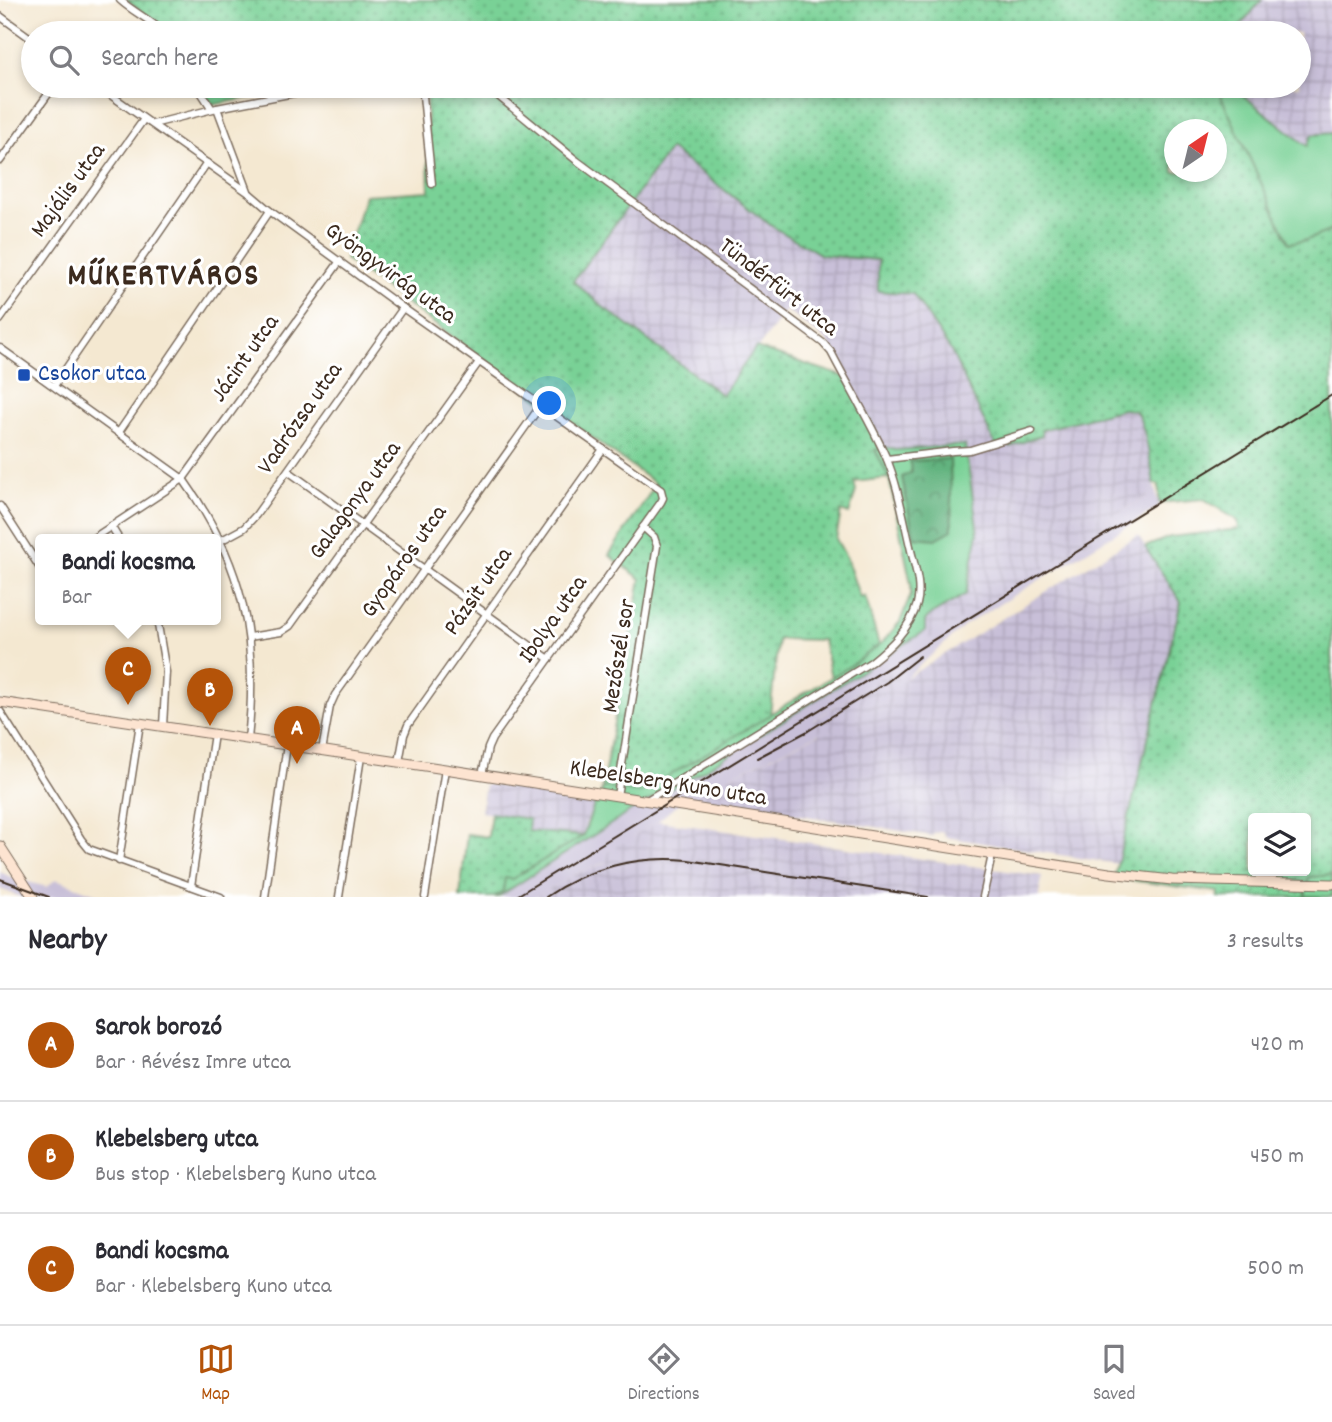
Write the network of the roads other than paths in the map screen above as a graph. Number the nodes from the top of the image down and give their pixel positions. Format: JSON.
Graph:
{"nodes":[{"id":1,"x":120,"y":0,"type":"edge"},
{"id":2,"x":0,"y":16,"type":"edge"},
{"id":3,"x":149,"y":21,"type":"edge"},
{"id":4,"x":21,"y":31,"type":"edge"},
{"id":5,"x":45,"y":98,"type":"edge"},
{"id":6,"x":115,"y":98,"type":"edge"},
{"id":7,"x":206,"y":98,"type":"edge"},
{"id":8,"x":267,"y":98,"type":"edge"},
{"id":9,"x":423,"y":98,"type":"edge"},
{"id":10,"x":500,"y":98,"type":"edge"},
{"id":11,"x":214,"y":108,"type":"junction"},
{"id":12,"x":144,"y":119,"type":"junction"},
{"id":13,"x":153,"y":124,"type":"junction"},
{"id":14,"x":0,"y":161,"type":"edge"},
{"id":15,"x":207,"y":163,"type":"junction"},
{"id":16,"x":432,"y":184,"type":"dead end"},
{"id":17,"x":249,"y":192,"type":"junction"},
{"id":18,"x":270,"y":211,"type":"junction"},
{"id":19,"x":340,"y":261,"type":"junction"},
{"id":20,"x":403,"y":309,"type":"junction"},
{"id":21,"x":0,"y":320,"type":"edge"},
{"id":22,"x":0,"y":348,"type":"edge"},
{"id":23,"x":479,"y":362,"type":"junction"},
{"id":24,"x":54,"y":386,"type":"junction"},
{"id":25,"x":541,"y":405,"type":"junction"},
{"id":26,"x":1032,"y":431,"type":"dead end"},
{"id":27,"x":119,"y":432,"type":"junction"},
{"id":28,"x":603,"y":449,"type":"junction"},
{"id":29,"x":887,"y":459,"type":"junction"},
{"id":30,"x":288,"y":471,"type":"junction"},
{"id":31,"x":183,"y":479,"type":"junction"},
{"id":32,"x":661,"y":490,"type":"joint"},
{"id":33,"x":0,"y":506,"type":"edge"},
{"id":34,"x":363,"y":525,"type":"junction"},
{"id":35,"x":111,"y":526,"type":"junction"},
{"id":36,"x":643,"y":527,"type":"junction"},
{"id":37,"x":99,"y":534,"type":"edge"},
{"id":38,"x":116,"y":534,"type":"edge"},
{"id":39,"x":216,"y":534,"type":"edge"},
{"id":40,"x":221,"y":540,"type":"edge"},
{"id":41,"x":221,"y":543,"type":"edge"},
{"id":42,"x":35,"y":560,"type":"edge"},
{"id":43,"x":423,"y":568,"type":"junction"},
{"id":44,"x":486,"y":614,"type":"junction"},
{"id":45,"x":158,"y":625,"type":"edge"},
{"id":46,"x":249,"y":637,"type":"junction"},
{"id":47,"x":549,"y":659,"type":"junction"},
{"id":48,"x":0,"y":702,"type":"edge"},
{"id":49,"x":1,"y":716,"type":"edge"},
{"id":50,"x":140,"y":723,"type":"junction"},
{"id":51,"x":163,"y":726,"type":"junction"},
{"id":52,"x":214,"y":734,"type":"junction"},
{"id":53,"x":248,"y":739,"type":"junction"},
{"id":54,"x":287,"y":745,"type":"junction"},
{"id":55,"x":322,"y":751,"type":"junction"},
{"id":56,"x":361,"y":757,"type":"junction"},
{"id":57,"x":399,"y":762,"type":"junction"},
{"id":58,"x":445,"y":769,"type":"junction"},
{"id":59,"x":482,"y":775,"type":"junction"},
{"id":60,"x":617,"y":796,"type":"junction"},
{"id":61,"x":645,"y":801,"type":"junction"},
{"id":62,"x":0,"y":846,"type":"edge"},
{"id":63,"x":992,"y":855,"type":"junction"},
{"id":64,"x":119,"y":861,"type":"junction"},
{"id":65,"x":1332,"y":884,"type":"edge"},
{"id":66,"x":191,"y":886,"type":"junction"},
{"id":67,"x":33,"y":897,"type":"edge"},
{"id":68,"x":221,"y":897,"type":"edge"},
{"id":69,"x":265,"y":897,"type":"edge"},
{"id":70,"x":339,"y":897,"type":"edge"},
{"id":71,"x":425,"y":897,"type":"edge"},
{"id":72,"x":984,"y":897,"type":"edge"}],
"edges":[{"from":1,"to":3,"type":"street"},
{"from":2,"to":4,"type":"street"},
{"from":5,"to":14,"type":"street"},
{"from":6,"to":12,"type":"street","name":"Gyöngyvirág utca"},
{"from":7,"to":11,"type":"street"},
{"from":8,"to":11,"type":"street"},
{"from":9,"to":16,"type":"street"},
{"from":10,"to":29,"type":"street","name":"Tündérfürt utca"},
{"from":11,"to":13,"type":"street"},
{"from":11,"to":17,"type":"street"},
{"from":12,"to":13,"type":"street","name":"Gyöngyvirág utca"},
{"from":12,"to":21,"type":"street","name":"Majális utca"},
{"from":13,"to":15,"type":"street","name":"Gyöngyvirág utca"},
{"from":15,"to":17,"type":"street","name":"Gyöngyvirág utca"},
{"from":15,"to":24,"type":"street"},
{"from":17,"to":18,"type":"street","name":"Gyöngyvirág utca"},
{"from":18,"to":19,"type":"street","name":"Gyöngyvirág utca"},
{"from":18,"to":27,"type":"street"},
{"from":19,"to":20,"type":"street","name":"Gyöngyvirág utca"},
{"from":19,"to":31,"type":"street","name":"Jácint utca"},
{"from":20,"to":23,"type":"street","name":"Gyöngyvirág utca"},
{"from":20,"to":30,"type":"street","name":"Vadrózsa utca"},
{"from":22,"to":24,"type":"street"},
{"from":23,"to":25,"type":"street","name":"Gyöngyvirág utca"},
{"from":23,"to":34,"type":"street","name":"Galagonya utca"},
{"from":24,"to":27,"type":"street"},
{"from":25,"to":28,"type":"street","name":"Gyöngyvirág utca"},
{"from":25,"to":43,"type":"street","name":"Gyopáros utca"},
{"from":26,"to":29,"type":"street"},
{"from":27,"to":31,"type":"street"},
{"from":28,"to":32,"type":"street","name":"Gyöngyvirág utca"},
{"from":28,"to":44,"type":"street","name":"Pázsit utca"},
{"from":29,"to":61,"type":"street","name":"Tündérfürt utca"},
{"from":30,"to":34,"type":"street"},
{"from":30,"to":40,"type":"street","name":"Vadrózsa utca"},
{"from":31,"to":35,"type":"street"},
{"from":31,"to":39,"type":"street"},
{"from":32,"to":36,"type":"street","name":"Ibolya utca"},
{"from":33,"to":42,"type":"street"},
{"from":34,"to":43,"type":"street"},
{"from":34,"to":46,"type":"street","name":"Galagonya utca"},
{"from":35,"to":37,"type":"street"},
{"from":35,"to":38,"type":"street"},
{"from":36,"to":47,"type":"street","name":"Ibolya utca"},
{"from":36,"to":60,"type":"street","name":"Mezőszél sor"},
{"from":41,"to":46,"type":"street"},
{"from":43,"to":44,"type":"street"},
{"from":43,"to":55,"type":"street","name":"Gyopáros utca"},
{"from":44,"to":47,"type":"street"},
{"from":44,"to":57,"type":"street","name":"Pázsit utca"},
{"from":45,"to":51,"type":"street"},
{"from":46,"to":53,"type":"street"},
{"from":47,"to":59,"type":"street","name":"Ibolya utca"},
{"from":48,"to":50,"type":"street","name":"Klebelsberg Kuno utca"},
{"from":49,"to":64,"type":"street"},
{"from":50,"to":51,"type":"street","name":"Klebelsberg Kuno utca"},
{"from":50,"to":64,"type":"street"},
{"from":51,"to":52,"type":"street","name":"Klebelsberg Kuno utca"},
{"from":52,"to":53,"type":"street","name":"Klebelsberg Kuno utca"},
{"from":52,"to":66,"type":"street"},
{"from":53,"to":54,"type":"street","name":"Klebelsberg Kuno utca"},
{"from":54,"to":55,"type":"street","name":"Klebelsberg Kuno utca"},
{"from":54,"to":69,"type":"street"},
{"from":55,"to":56,"type":"street","name":"Klebelsberg Kuno utca"},
{"from":56,"to":57,"type":"street","name":"Klebelsberg Kuno utca"},
{"from":56,"to":70,"type":"street"},
{"from":57,"to":58,"type":"street","name":"Klebelsberg Kuno utca"},
{"from":58,"to":59,"type":"street","name":"Klebelsberg Kuno utca"},
{"from":58,"to":71,"type":"street"},
{"from":59,"to":60,"type":"street","name":"Klebelsberg Kuno utca"},
{"from":60,"to":61,"type":"street","name":"Klebelsberg Kuno utca"},
{"from":61,"to":63,"type":"street","name":"Klebelsberg Kuno utca"},
{"from":62,"to":67,"type":"street"},
{"from":63,"to":65,"type":"street","name":"Klebelsberg Kuno utca"},
{"from":63,"to":72,"type":"street"},
{"from":64,"to":66,"type":"street"},
{"from":66,"to":68,"type":"street"}]}
